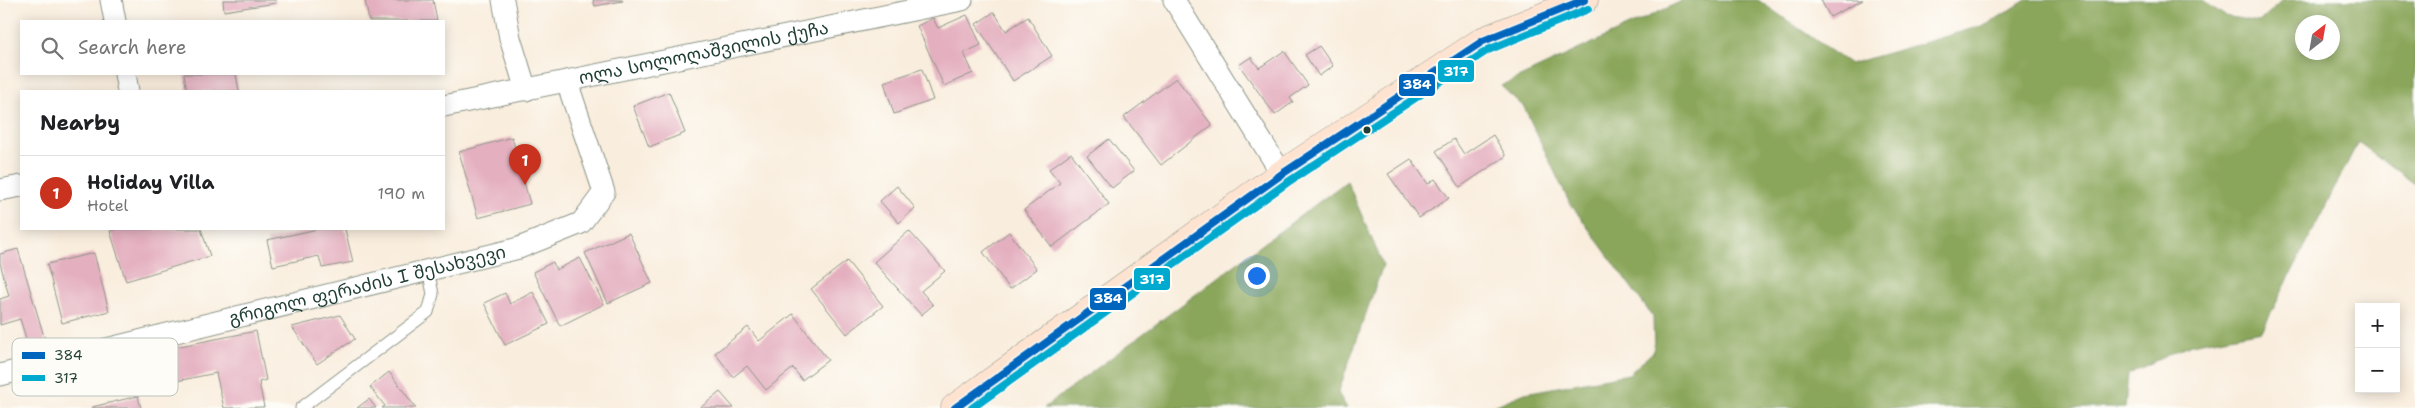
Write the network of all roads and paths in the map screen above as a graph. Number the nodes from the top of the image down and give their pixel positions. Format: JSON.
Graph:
{"nodes":[{"id":1,"x":111,"y":0,"type":"edge"},
{"id":2,"x":503,"y":0,"type":"edge"},
{"id":3,"x":962,"y":0,"type":"edge"},
{"id":4,"x":1174,"y":0,"type":"edge"},
{"id":5,"x":1584,"y":0,"type":"edge"},
{"id":6,"x":912,"y":5,"type":"edge"},
{"id":7,"x":115,"y":20,"type":"edge"},
{"id":8,"x":125,"y":75,"type":"edge"},
{"id":9,"x":567,"y":82,"type":"junction"},
{"id":10,"x":128,"y":90,"type":"edge"},
{"id":11,"x":526,"y":90,"type":"junction"},
{"id":12,"x":445,"y":106,"type":"edge"},
{"id":13,"x":1282,"y":174,"type":"junction"},
{"id":14,"x":20,"y":186,"type":"edge"},
{"id":15,"x":0,"y":190,"type":"edge"},
{"id":16,"x":428,"y":270,"type":"junction"},
{"id":17,"x":151,"y":338,"type":"edge"},
{"id":18,"x":301,"y":408,"type":"edge"},
{"id":19,"x":955,"y":408,"type":"edge"}],
"edges":[{"from":1,"to":7,"type":"street"},
{"from":2,"to":11,"type":"street"},
{"from":3,"to":6,"type":"street","name":"ოლა სოლოღაშვილის ქუჩა"},
{"from":4,"to":13,"type":"street"},
{"from":5,"to":13,"type":"street"},
{"from":6,"to":9,"type":"street","name":"ოლა სოლოღაშვილის ქუჩა"},
{"from":8,"to":10,"type":"street"},
{"from":9,"to":11,"type":"street","name":"ოლა სოლოღაშვილის ქუჩა"},
{"from":9,"to":16,"type":"street","name":"გრიგოლ ფერაძის I შესახვევი"},
{"from":11,"to":12,"type":"street","name":"ოლა სოლოღაშვილის ქუჩა"},
{"from":13,"to":19,"type":"street"},
{"from":14,"to":15,"type":"street"},
{"from":16,"to":17,"type":"street","name":"გრიგოლ ფერაძის I შესახვევი"},
{"from":16,"to":18,"type":"lane"}]}
